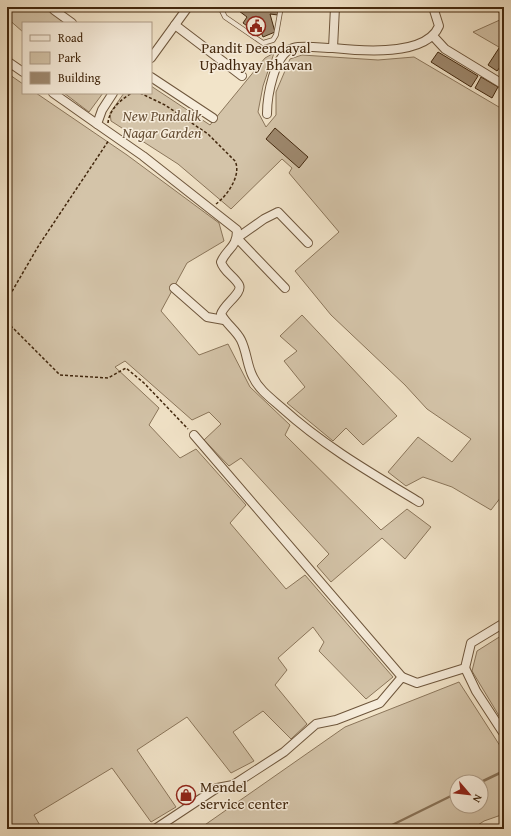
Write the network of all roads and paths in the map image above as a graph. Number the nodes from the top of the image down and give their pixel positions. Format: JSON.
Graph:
{"nodes":[{"id":1,"x":188,"y":7,"type":"edge"},
{"id":2,"x":220,"y":7,"type":"edge"},
{"id":3,"x":282,"y":7,"type":"edge"},
{"id":4,"x":335,"y":7,"type":"edge"},
{"id":5,"x":433,"y":7,"type":"edge"},
{"id":6,"x":501,"y":7,"type":"edge"},
{"id":7,"x":53,"y":8,"type":"edge"},
{"id":8,"x":504,"y":12,"type":"edge"},
{"id":9,"x":71,"y":22,"type":"edge"},
{"id":10,"x":175,"y":25,"type":"junction"},
{"id":11,"x":433,"y":36,"type":"junction"},
{"id":12,"x":333,"y":48,"type":"junction"},
{"id":13,"x":152,"y":57,"type":"edge"},
{"id":14,"x":7,"y":61,"type":"edge"},
{"id":15,"x":22,"y":71,"type":"edge"},
{"id":16,"x":242,"y":76,"type":"dead end"},
{"id":17,"x":152,"y":78,"type":"edge"},
{"id":18,"x":504,"y":85,"type":"edge"},
{"id":19,"x":54,"y":94,"type":"edge"},
{"id":20,"x":112,"y":94,"type":"edge"},
{"id":21,"x":142,"y":94,"type":"edge"},
{"id":22,"x":267,"y":114,"type":"dead end"},
{"id":23,"x":213,"y":118,"type":"dead end"},
{"id":24,"x":97,"y":124,"type":"junction"},
{"id":25,"x":112,"y":136,"type":"junction"},
{"id":26,"x":213,"y":205,"type":"dead end"},
{"id":27,"x":237,"y":238,"type":"junction"},
{"id":28,"x":308,"y":243,"type":"dead end"},
{"id":29,"x":174,"y":288,"type":"dead end"},
{"id":30,"x":285,"y":288,"type":"dead end"},
{"id":31,"x":7,"y":300,"type":"edge"},
{"id":32,"x":224,"y":320,"type":"junction"},
{"id":33,"x":7,"y":322,"type":"edge"},
{"id":34,"x":194,"y":435,"type":"joint"},
{"id":35,"x":419,"y":502,"type":"dead end"},
{"id":36,"x":504,"y":623,"type":"edge"},
{"id":37,"x":466,"y":668,"type":"junction"},
{"id":38,"x":402,"y":677,"type":"junction"},
{"id":39,"x":504,"y":734,"type":"edge"},
{"id":40,"x":155,"y":829,"type":"edge"}],
"edges":[{"from":1,"to":10,"type":"street"},
{"from":2,"to":3,"type":"lane"},
{"from":4,"to":12,"type":"street"},
{"from":5,"to":11,"type":"street"},
{"from":6,"to":8,"type":"street"},
{"from":7,"to":9,"type":"street"},
{"from":10,"to":13,"type":"street"},
{"from":10,"to":16,"type":"street"},
{"from":11,"to":12,"type":"street"},
{"from":11,"to":18,"type":"street"},
{"from":12,"to":22,"type":"street"},
{"from":14,"to":15,"type":"street"},
{"from":17,"to":23,"type":"street"},
{"from":19,"to":24,"type":"street"},
{"from":20,"to":24,"type":"street"},
{"from":21,"to":26,"type":"path"},
{"from":24,"to":25,"type":"street"},
{"from":25,"to":27,"type":"street"},
{"from":25,"to":31,"type":"path"},
{"from":27,"to":28,"type":"street"},
{"from":27,"to":30,"type":"street"},
{"from":27,"to":32,"type":"street"},
{"from":29,"to":32,"type":"street"},
{"from":32,"to":35,"type":"street"},
{"from":33,"to":34,"type":"path"},
{"from":34,"to":38,"type":"street"},
{"from":36,"to":37,"type":"street"},
{"from":37,"to":38,"type":"street"},
{"from":37,"to":39,"type":"street"},
{"from":38,"to":40,"type":"street"}]}
